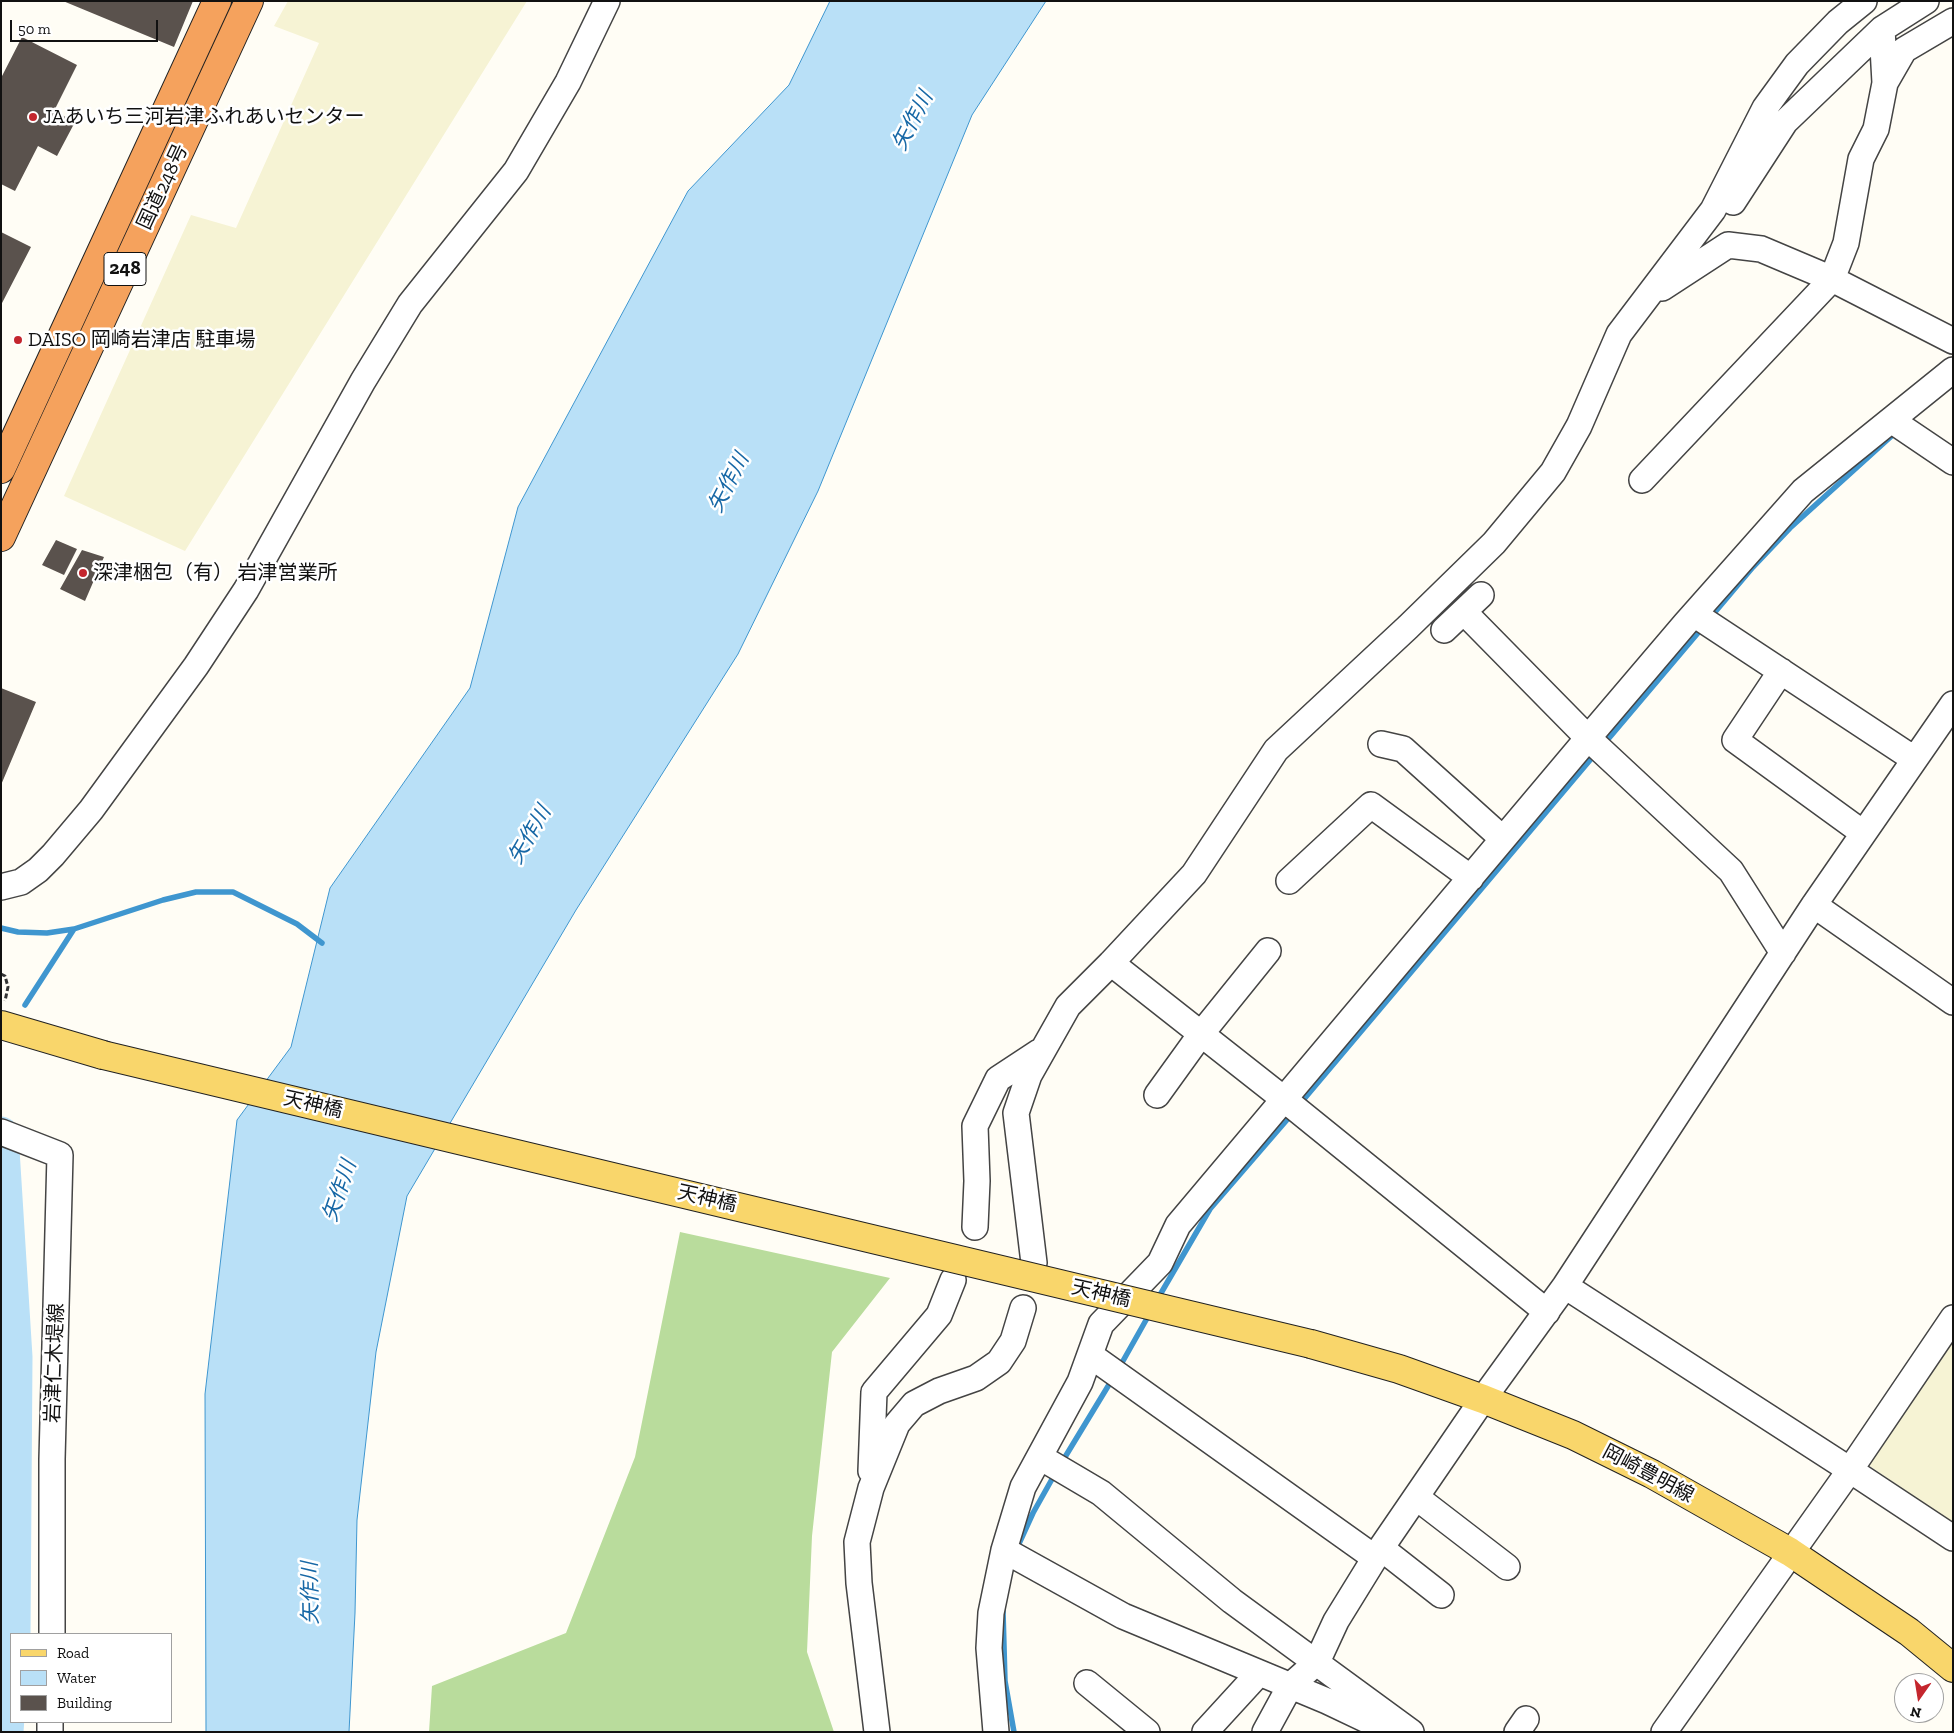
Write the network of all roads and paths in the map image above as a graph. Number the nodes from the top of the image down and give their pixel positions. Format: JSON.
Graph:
{"nodes":[{"id":1,"x":217,"y":1,"type":"edge"},
{"id":2,"x":249,"y":1,"type":"edge"},
{"id":3,"x":607,"y":1,"type":"edge"},
{"id":4,"x":1864,"y":1,"type":"edge"},
{"id":5,"x":1926,"y":1,"type":"edge"},
{"id":6,"x":1953,"y":21,"type":"edge"},
{"id":7,"x":1882,"y":29,"type":"junction"},
{"id":8,"x":1885,"y":83,"type":"junction"},
{"id":9,"x":1703,"y":223,"type":"junction"},
{"id":10,"x":1832,"y":279,"type":"junction"},
{"id":11,"x":1645,"y":300,"type":"junction"},
{"id":12,"x":1953,"y":341,"type":"edge"},
{"id":13,"x":1953,"y":370,"type":"edge"},
{"id":14,"x":1891,"y":420,"type":"junction"},
{"id":15,"x":1953,"y":462,"type":"edge"},
{"id":16,"x":1,"y":469,"type":"edge"},
{"id":17,"x":1642,"y":480,"type":"dead end"},
{"id":18,"x":1,"y":537,"type":"edge"},
{"id":19,"x":1481,"y":595,"type":"dead end"},
{"id":20,"x":1464,"y":612,"type":"junction"},
{"id":21,"x":1694,"y":614,"type":"junction"},
{"id":22,"x":1444,"y":630,"type":"dead end"},
{"id":23,"x":1781,"y":671,"type":"junction"},
{"id":24,"x":1953,"y":704,"type":"edge"},
{"id":25,"x":1588,"y":738,"type":"junction"},
{"id":26,"x":1381,"y":744,"type":"dead end"},
{"id":27,"x":1914,"y":759,"type":"junction"},
{"id":28,"x":1863,"y":833,"type":"junction"},
{"id":29,"x":1503,"y":839,"type":"junction"},
{"id":30,"x":1471,"y":878,"type":"junction"},
{"id":31,"x":1289,"y":882,"type":"dead end"},
{"id":32,"x":1,"y":887,"type":"edge"},
{"id":33,"x":1814,"y":905,"type":"junction"},
{"id":34,"x":1268,"y":951,"type":"dead end"},
{"id":35,"x":1782,"y":953,"type":"junction"},
{"id":36,"x":1111,"y":963,"type":"junction"},
{"id":37,"x":1,"y":974,"type":"edge"},
{"id":38,"x":1950,"y":995,"type":"edge"},
{"id":39,"x":3,"y":1013,"type":"edge"},
{"id":40,"x":1201,"y":1034,"type":"junction"},
{"id":41,"x":1044,"y":1049,"type":"junction"},
{"id":42,"x":1157,"y":1095,"type":"dead end"},
{"id":43,"x":1285,"y":1100,"type":"junction"},
{"id":44,"x":1,"y":1132,"type":"edge"},
{"id":45,"x":975,"y":1227,"type":"dead end"},
{"id":46,"x":1034,"y":1262,"type":"dead end"},
{"id":47,"x":953,"y":1280,"type":"dead end"},
{"id":48,"x":1565,"y":1286,"type":"junction"},
{"id":49,"x":1023,"y":1308,"type":"dead end"},
{"id":50,"x":1547,"y":1312,"type":"junction"},
{"id":51,"x":1953,"y":1318,"type":"edge"},
{"id":52,"x":1311,"y":1344,"type":"joint"},
{"id":53,"x":1090,"y":1355,"type":"junction"},
{"id":54,"x":1483,"y":1399,"type":"junction"},
{"id":55,"x":1040,"y":1457,"type":"junction"},
{"id":56,"x":1850,"y":1470,"type":"junction"},
{"id":57,"x":871,"y":1488,"type":"junction"},
{"id":58,"x":1416,"y":1497,"type":"junction"},
{"id":59,"x":1953,"y":1538,"type":"edge"},
{"id":60,"x":1004,"y":1550,"type":"junction"},
{"id":61,"x":1790,"y":1552,"type":"junction"},
{"id":62,"x":1378,"y":1553,"type":"junction"},
{"id":63,"x":1507,"y":1568,"type":"dead end"},
{"id":64,"x":1441,"y":1594,"type":"dead end"},
{"id":65,"x":52,"y":1633,"type":"edge"},
{"id":66,"x":1317,"y":1662,"type":"junction"},
{"id":67,"x":1953,"y":1668,"type":"edge"},
{"id":68,"x":1259,"y":1673,"type":"junction"},
{"id":69,"x":1087,"y":1683,"type":"dead end"},
{"id":70,"x":1290,"y":1686,"type":"junction"},
{"id":71,"x":877,"y":1732,"type":"edge"},
{"id":72,"x":996,"y":1732,"type":"edge"},
{"id":73,"x":1147,"y":1732,"type":"edge"},
{"id":74,"x":1205,"y":1732,"type":"edge"},
{"id":75,"x":1265,"y":1732,"type":"edge"},
{"id":76,"x":1392,"y":1732,"type":"edge"},
{"id":77,"x":1411,"y":1732,"type":"edge"},
{"id":78,"x":1664,"y":1732,"type":"edge"}],
"edges":[{"from":1,"to":16,"type":"highway","name":"国道248号","number":"248"},
{"from":2,"to":18,"type":"highway","name":"国道248号","number":"248"},
{"from":3,"to":32,"type":"street"},
{"from":4,"to":9,"type":"street"},
{"from":5,"to":7,"type":"street"},
{"from":6,"to":8,"type":"street"},
{"from":7,"to":8,"type":"street"},
{"from":7,"to":9,"type":"street"},
{"from":8,"to":10,"type":"street"},
{"from":9,"to":11,"type":"street"},
{"from":10,"to":11,"type":"street"},
{"from":10,"to":12,"type":"street"},
{"from":10,"to":17,"type":"street"},
{"from":11,"to":36,"type":"street"},
{"from":13,"to":14,"type":"street"},
{"from":14,"to":15,"type":"street"},
{"from":14,"to":21,"type":"street"},
{"from":19,"to":20,"type":"street"},
{"from":20,"to":22,"type":"street"},
{"from":20,"to":25,"type":"street"},
{"from":21,"to":23,"type":"street"},
{"from":21,"to":25,"type":"street"},
{"from":23,"to":27,"type":"street"},
{"from":23,"to":28,"type":"street"},
{"from":24,"to":27,"type":"street"},
{"from":25,"to":29,"type":"street"},
{"from":25,"to":35,"type":"street"},
{"from":26,"to":29,"type":"street"},
{"from":27,"to":28,"type":"street"},
{"from":28,"to":33,"type":"street"},
{"from":29,"to":30,"type":"street"},
{"from":30,"to":31,"type":"street"},
{"from":30,"to":43,"type":"street"},
{"from":33,"to":35,"type":"street"},
{"from":33,"to":38,"type":"street"},
{"from":34,"to":40,"type":"street"},
{"from":35,"to":48,"type":"street"},
{"from":36,"to":40,"type":"street"},
{"from":36,"to":41,"type":"street"},
{"from":37,"to":39,"type":"path"},
{"from":39,"to":52,"type":"main road","name":"天神橋","bridge":true},
{"from":40,"to":42,"type":"street"},
{"from":40,"to":43,"type":"street"},
{"from":41,"to":45,"type":"street"},
{"from":41,"to":46,"type":"street"},
{"from":43,"to":50,"type":"street"},
{"from":43,"to":53,"type":"street"},
{"from":44,"to":65,"type":"street","name":"岩津仁木堤線"},
{"from":47,"to":57,"type":"street"},
{"from":48,"to":50,"type":"street"},
{"from":48,"to":56,"type":"street"},
{"from":49,"to":57,"type":"street"},
{"from":50,"to":54,"type":"street"},
{"from":51,"to":56,"type":"street"},
{"from":52,"to":54,"type":"main road","name":"岡崎豊明線"},
{"from":53,"to":55,"type":"street"},
{"from":53,"to":62,"type":"street"},
{"from":54,"to":58,"type":"street"},
{"from":54,"to":61,"type":"main road","name":"岡崎豊明線"},
{"from":55,"to":60,"type":"street"},
{"from":55,"to":66,"type":"street"},
{"from":56,"to":59,"type":"street"},
{"from":56,"to":61,"type":"street"},
{"from":57,"to":71,"type":"street"},
{"from":58,"to":62,"type":"street"},
{"from":58,"to":63,"type":"street"},
{"from":60,"to":68,"type":"street"},
{"from":60,"to":72,"type":"street"},
{"from":61,"to":67,"type":"main road","name":"岡崎豊明線"},
{"from":61,"to":78,"type":"street"},
{"from":62,"to":64,"type":"street"},
{"from":62,"to":66,"type":"street"},
{"from":66,"to":70,"type":"street"},
{"from":66,"to":77,"type":"street"},
{"from":68,"to":70,"type":"street"},
{"from":68,"to":74,"type":"street"},
{"from":69,"to":73,"type":"street"},
{"from":70,"to":75,"type":"street"},
{"from":70,"to":76,"type":"street"}]}
